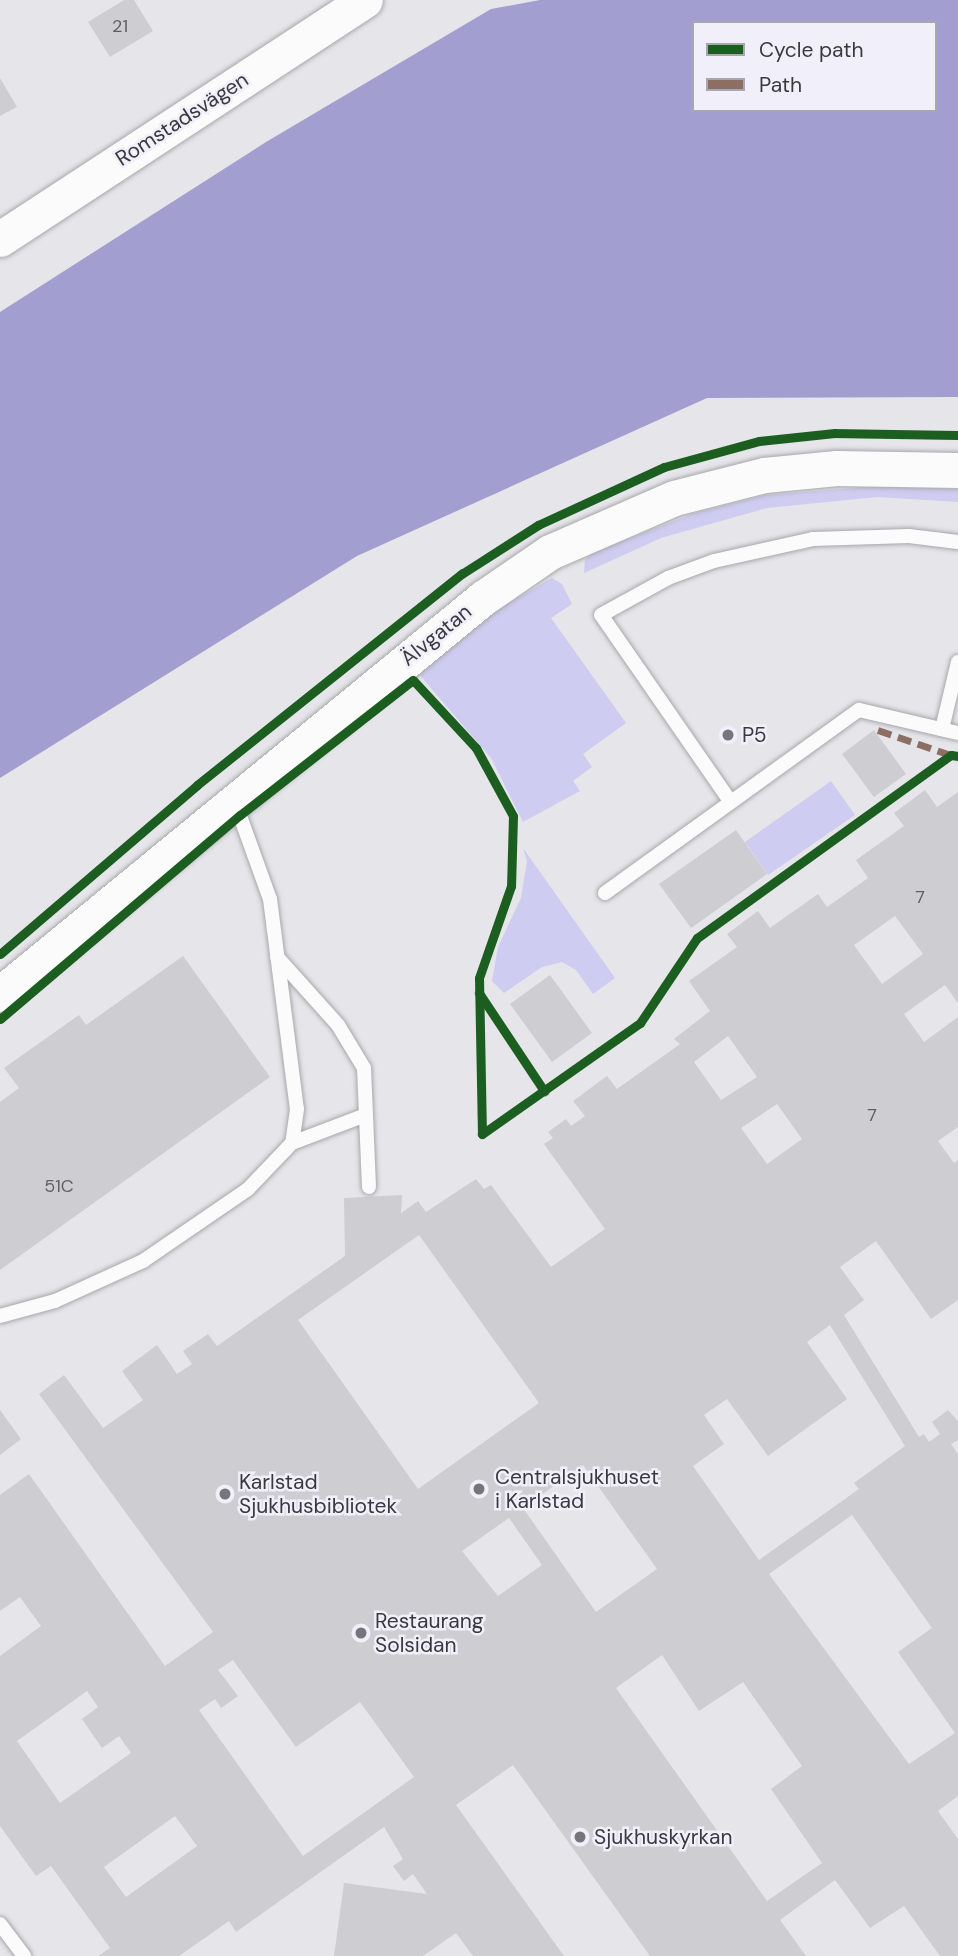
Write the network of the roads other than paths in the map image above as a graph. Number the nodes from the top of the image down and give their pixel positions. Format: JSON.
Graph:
{"nodes":[{"id":1,"x":365,"y":0,"type":"edge"},
{"id":2,"x":0,"y":239,"type":"edge"},
{"id":3,"x":958,"y":470,"type":"edge"},
{"id":4,"x":958,"y":542,"type":"edge"},
{"id":5,"x":958,"y":662,"type":"edge"},
{"id":6,"x":942,"y":729,"type":"junction"},
{"id":7,"x":958,"y":733,"type":"edge"},
{"id":8,"x":233,"y":798,"type":"junction"},
{"id":9,"x":730,"y":801,"type":"junction"},
{"id":10,"x":606,"y":892,"type":"dead end"},
{"id":11,"x":277,"y":957,"type":"junction"},
{"id":12,"x":0,"y":993,"type":"edge"},
{"id":13,"x":363,"y":1116,"type":"junction"},
{"id":14,"x":292,"y":1143,"type":"junction"},
{"id":15,"x":369,"y":1187,"type":"dead end"},
{"id":16,"x":0,"y":1316,"type":"edge"},
{"id":17,"x":0,"y":1924,"type":"edge"},
{"id":18,"x":24,"y":1956,"type":"edge"}],
"edges":[{"from":1,"to":2,"type":"street","name":"Romstadsvägen"},
{"from":3,"to":8,"type":"street","name":"Älvgatan"},
{"from":4,"to":9,"type":"lane"},
{"from":5,"to":6,"type":"lane"},
{"from":6,"to":7,"type":"lane"},
{"from":6,"to":9,"type":"lane"},
{"from":8,"to":11,"type":"lane"},
{"from":8,"to":12,"type":"street","name":"Älvgatan"},
{"from":9,"to":10,"type":"lane"},
{"from":11,"to":13,"type":"lane"},
{"from":11,"to":14,"type":"lane"},
{"from":13,"to":14,"type":"lane"},
{"from":13,"to":15,"type":"lane"},
{"from":14,"to":16,"type":"lane"},
{"from":17,"to":18,"type":"lane"}]}
